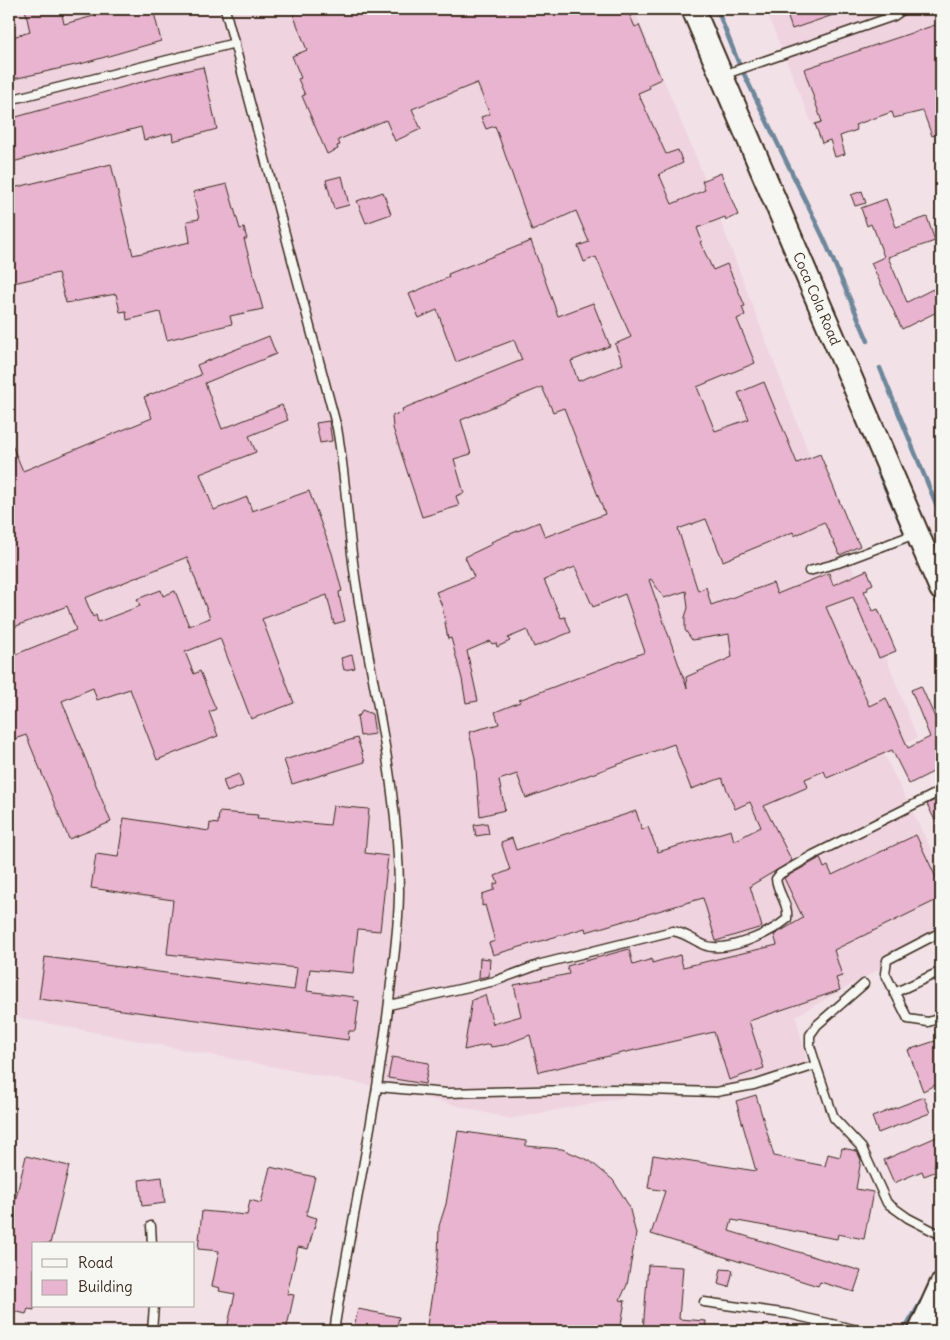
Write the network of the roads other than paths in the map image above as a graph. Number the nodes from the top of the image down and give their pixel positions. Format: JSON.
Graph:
{"nodes":[{"id":1,"x":225,"y":9,"type":"edge"},
{"id":2,"x":694,"y":9,"type":"edge"},
{"id":3,"x":904,"y":9,"type":"edge"},
{"id":4,"x":235,"y":43,"type":"junction"},
{"id":5,"x":722,"y":76,"type":"junction"},
{"id":6,"x":9,"y":100,"type":"edge"},
{"id":7,"x":917,"y":533,"type":"junction"},
{"id":8,"x":810,"y":572,"type":"dead end"},
{"id":9,"x":941,"y":589,"type":"edge"},
{"id":10,"x":941,"y":791,"type":"edge"},
{"id":11,"x":941,"y":932,"type":"edge"},
{"id":12,"x":941,"y":971,"type":"edge"},
{"id":13,"x":864,"y":984,"type":"dead end"},
{"id":14,"x":894,"y":993,"type":"junction"},
{"id":15,"x":389,"y":1004,"type":"junction"},
{"id":16,"x":941,"y":1018,"type":"edge"},
{"id":17,"x":816,"y":1065,"type":"junction"},
{"id":18,"x":378,"y":1086,"type":"junction"},
{"id":19,"x":151,"y":1226,"type":"dead end"},
{"id":20,"x":941,"y":1235,"type":"edge"},
{"id":21,"x":152,"y":1242,"type":"edge"},
{"id":22,"x":941,"y":1285,"type":"edge"},
{"id":23,"x":704,"y":1302,"type":"dead end"},
{"id":24,"x":154,"y":1308,"type":"edge"},
{"id":25,"x":152,"y":1331,"type":"edge"},
{"id":26,"x":334,"y":1331,"type":"edge"},
{"id":27,"x":862,"y":1331,"type":"edge"},
{"id":28,"x":920,"y":1331,"type":"edge"}],
"edges":[{"from":1,"to":4,"type":"lane"},
{"from":2,"to":5,"type":"main road","name":"Coca Cola Road"},
{"from":3,"to":5,"type":"lane"},
{"from":4,"to":6,"type":"lane"},
{"from":4,"to":15,"type":"lane"},
{"from":5,"to":7,"type":"main road","name":"Coca Cola Road"},
{"from":7,"to":8,"type":"lane"},
{"from":7,"to":9,"type":"main road","name":"Coca Cola Road"},
{"from":10,"to":15,"type":"lane"},
{"from":11,"to":14,"type":"lane"},
{"from":12,"to":14,"type":"lane"},
{"from":13,"to":17,"type":"lane"},
{"from":14,"to":16,"type":"lane"},
{"from":15,"to":18,"type":"lane"},
{"from":17,"to":18,"type":"lane"},
{"from":17,"to":20,"type":"lane"},
{"from":18,"to":26,"type":"lane"},
{"from":19,"to":21,"type":"lane"},
{"from":22,"to":28,"type":"main road"},
{"from":23,"to":27,"type":"lane"},
{"from":24,"to":25,"type":"lane"}]}
